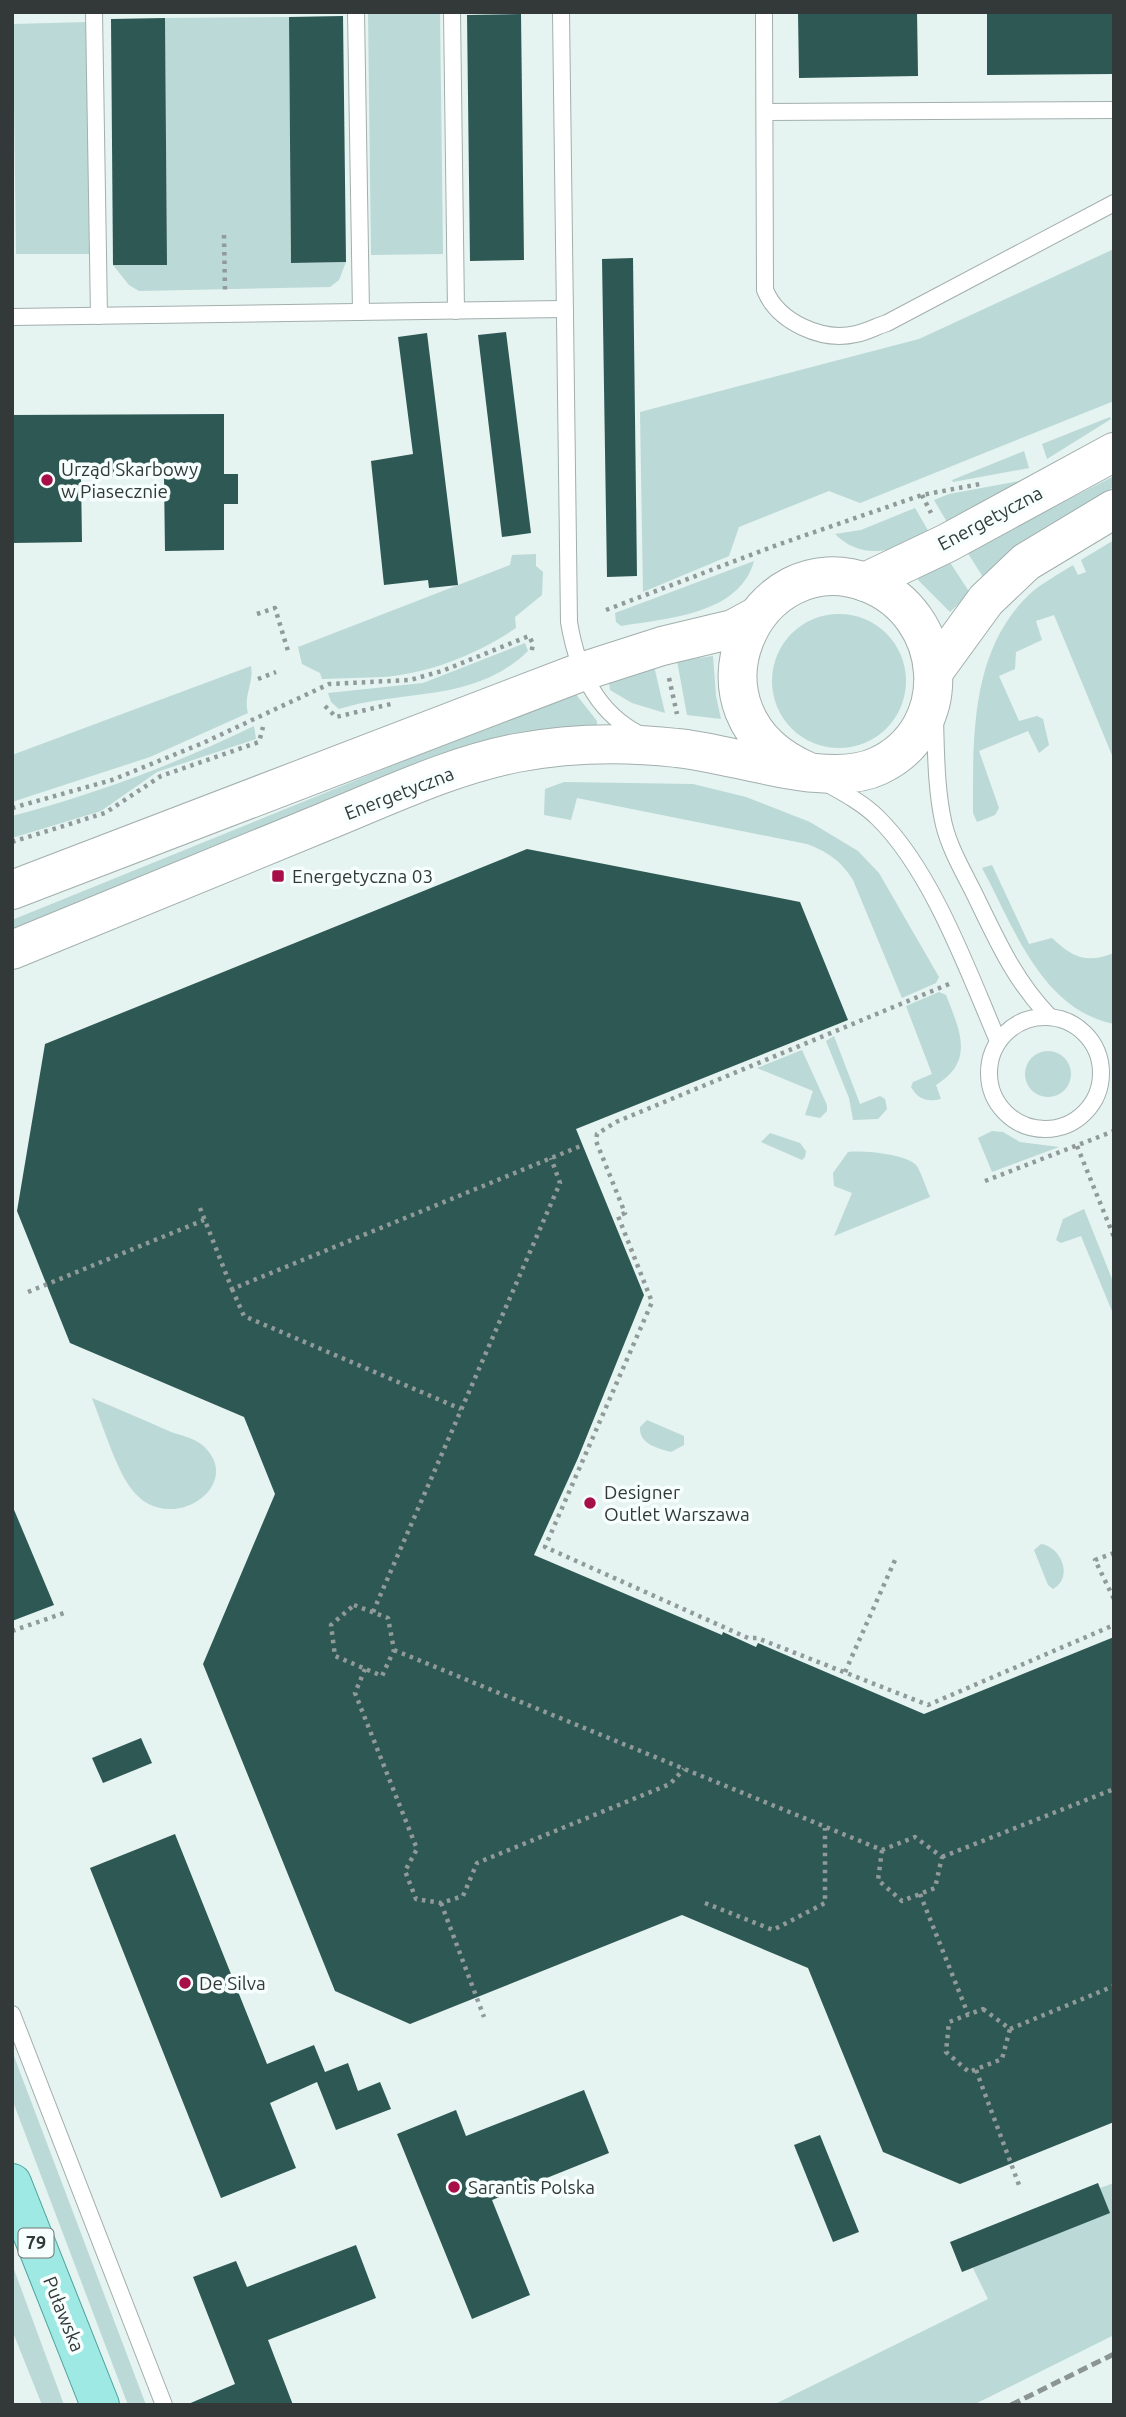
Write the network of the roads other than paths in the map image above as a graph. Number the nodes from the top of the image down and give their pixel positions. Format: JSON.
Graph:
{"nodes":[{"id":1,"x":94,"y":12,"type":"edge"},
{"id":2,"x":356,"y":12,"type":"edge"},
{"id":3,"x":452,"y":12,"type":"edge"},
{"id":4,"x":561,"y":12,"type":"edge"},
{"id":5,"x":764,"y":12,"type":"edge"},
{"id":6,"x":1114,"y":110,"type":"edge"},
{"id":7,"x":766,"y":112,"type":"junction"},
{"id":8,"x":1114,"y":203,"type":"edge"},
{"id":9,"x":565,"y":309,"type":"junction"},
{"id":10,"x":456,"y":311,"type":"junction"},
{"id":11,"x":361,"y":312,"type":"junction"},
{"id":12,"x":99,"y":316,"type":"junction"},
{"id":13,"x":12,"y":317,"type":"edge"},
{"id":14,"x":1114,"y":452,"type":"edge"},
{"id":15,"x":1114,"y":509,"type":"edge"},
{"id":16,"x":864,"y":582,"type":"junction"},
{"id":17,"x":757,"y":616,"type":"junction"},
{"id":18,"x":581,"y":672,"type":"junction"},
{"id":19,"x":934,"y":682,"type":"junction"},
{"id":20,"x":672,"y":747,"type":"junction"},
{"id":21,"x":807,"y":771,"type":"junction"},
{"id":22,"x":12,"y":890,"type":"edge"},
{"id":23,"x":12,"y":950,"type":"edge"},
{"id":24,"x":1049,"y":1016,"type":"junction"},
{"id":25,"x":998,"y":1041,"type":"junction"},
{"id":26,"x":12,"y":2014,"type":"edge"},
{"id":27,"x":12,"y":2183,"type":"edge"},
{"id":28,"x":100,"y":2405,"type":"edge"},
{"id":29,"x":164,"y":2405,"type":"edge"}],
"edges":[{"from":1,"to":12,"type":"lane"},
{"from":2,"to":11,"type":"lane"},
{"from":3,"to":10,"type":"lane"},
{"from":4,"to":9,"type":"lane"},
{"from":5,"to":7,"type":"lane"},
{"from":6,"to":7,"type":"lane"},
{"from":7,"to":8,"type":"lane"},
{"from":9,"to":10,"type":"lane"},
{"from":9,"to":18,"type":"lane"},
{"from":10,"to":11,"type":"lane"},
{"from":11,"to":12,"type":"lane"},
{"from":12,"to":13,"type":"lane"},
{"from":14,"to":16,"type":"street","name":"Energetyczna"},
{"from":15,"to":19,"type":"street","name":"Energetyczna"},
{"from":16,"to":17,"type":"street","name":"Energetyczna"},
{"from":16,"to":19,"type":"street","name":"Energetyczna"},
{"from":17,"to":18,"type":"street","name":"Energetyczna"},
{"from":17,"to":21,"type":"street","name":"Energetyczna"},
{"from":18,"to":20,"type":"lane"},
{"from":18,"to":22,"type":"street","name":"Energetyczna"},
{"from":19,"to":21,"type":"street","name":"Energetyczna"},
{"from":19,"to":24,"type":"lane"},
{"from":20,"to":21,"type":"street","name":"Energetyczna"},
{"from":20,"to":23,"type":"street","name":"Energetyczna"},
{"from":21,"to":25,"type":"lane"},
{"from":24,"to":25,"type":"lane"},
{"from":24,"to":25,"type":"lane"},
{"from":26,"to":29,"type":"lane"},
{"from":27,"to":28,"type":"main road","name":"Puławska","number":"79"}]}
